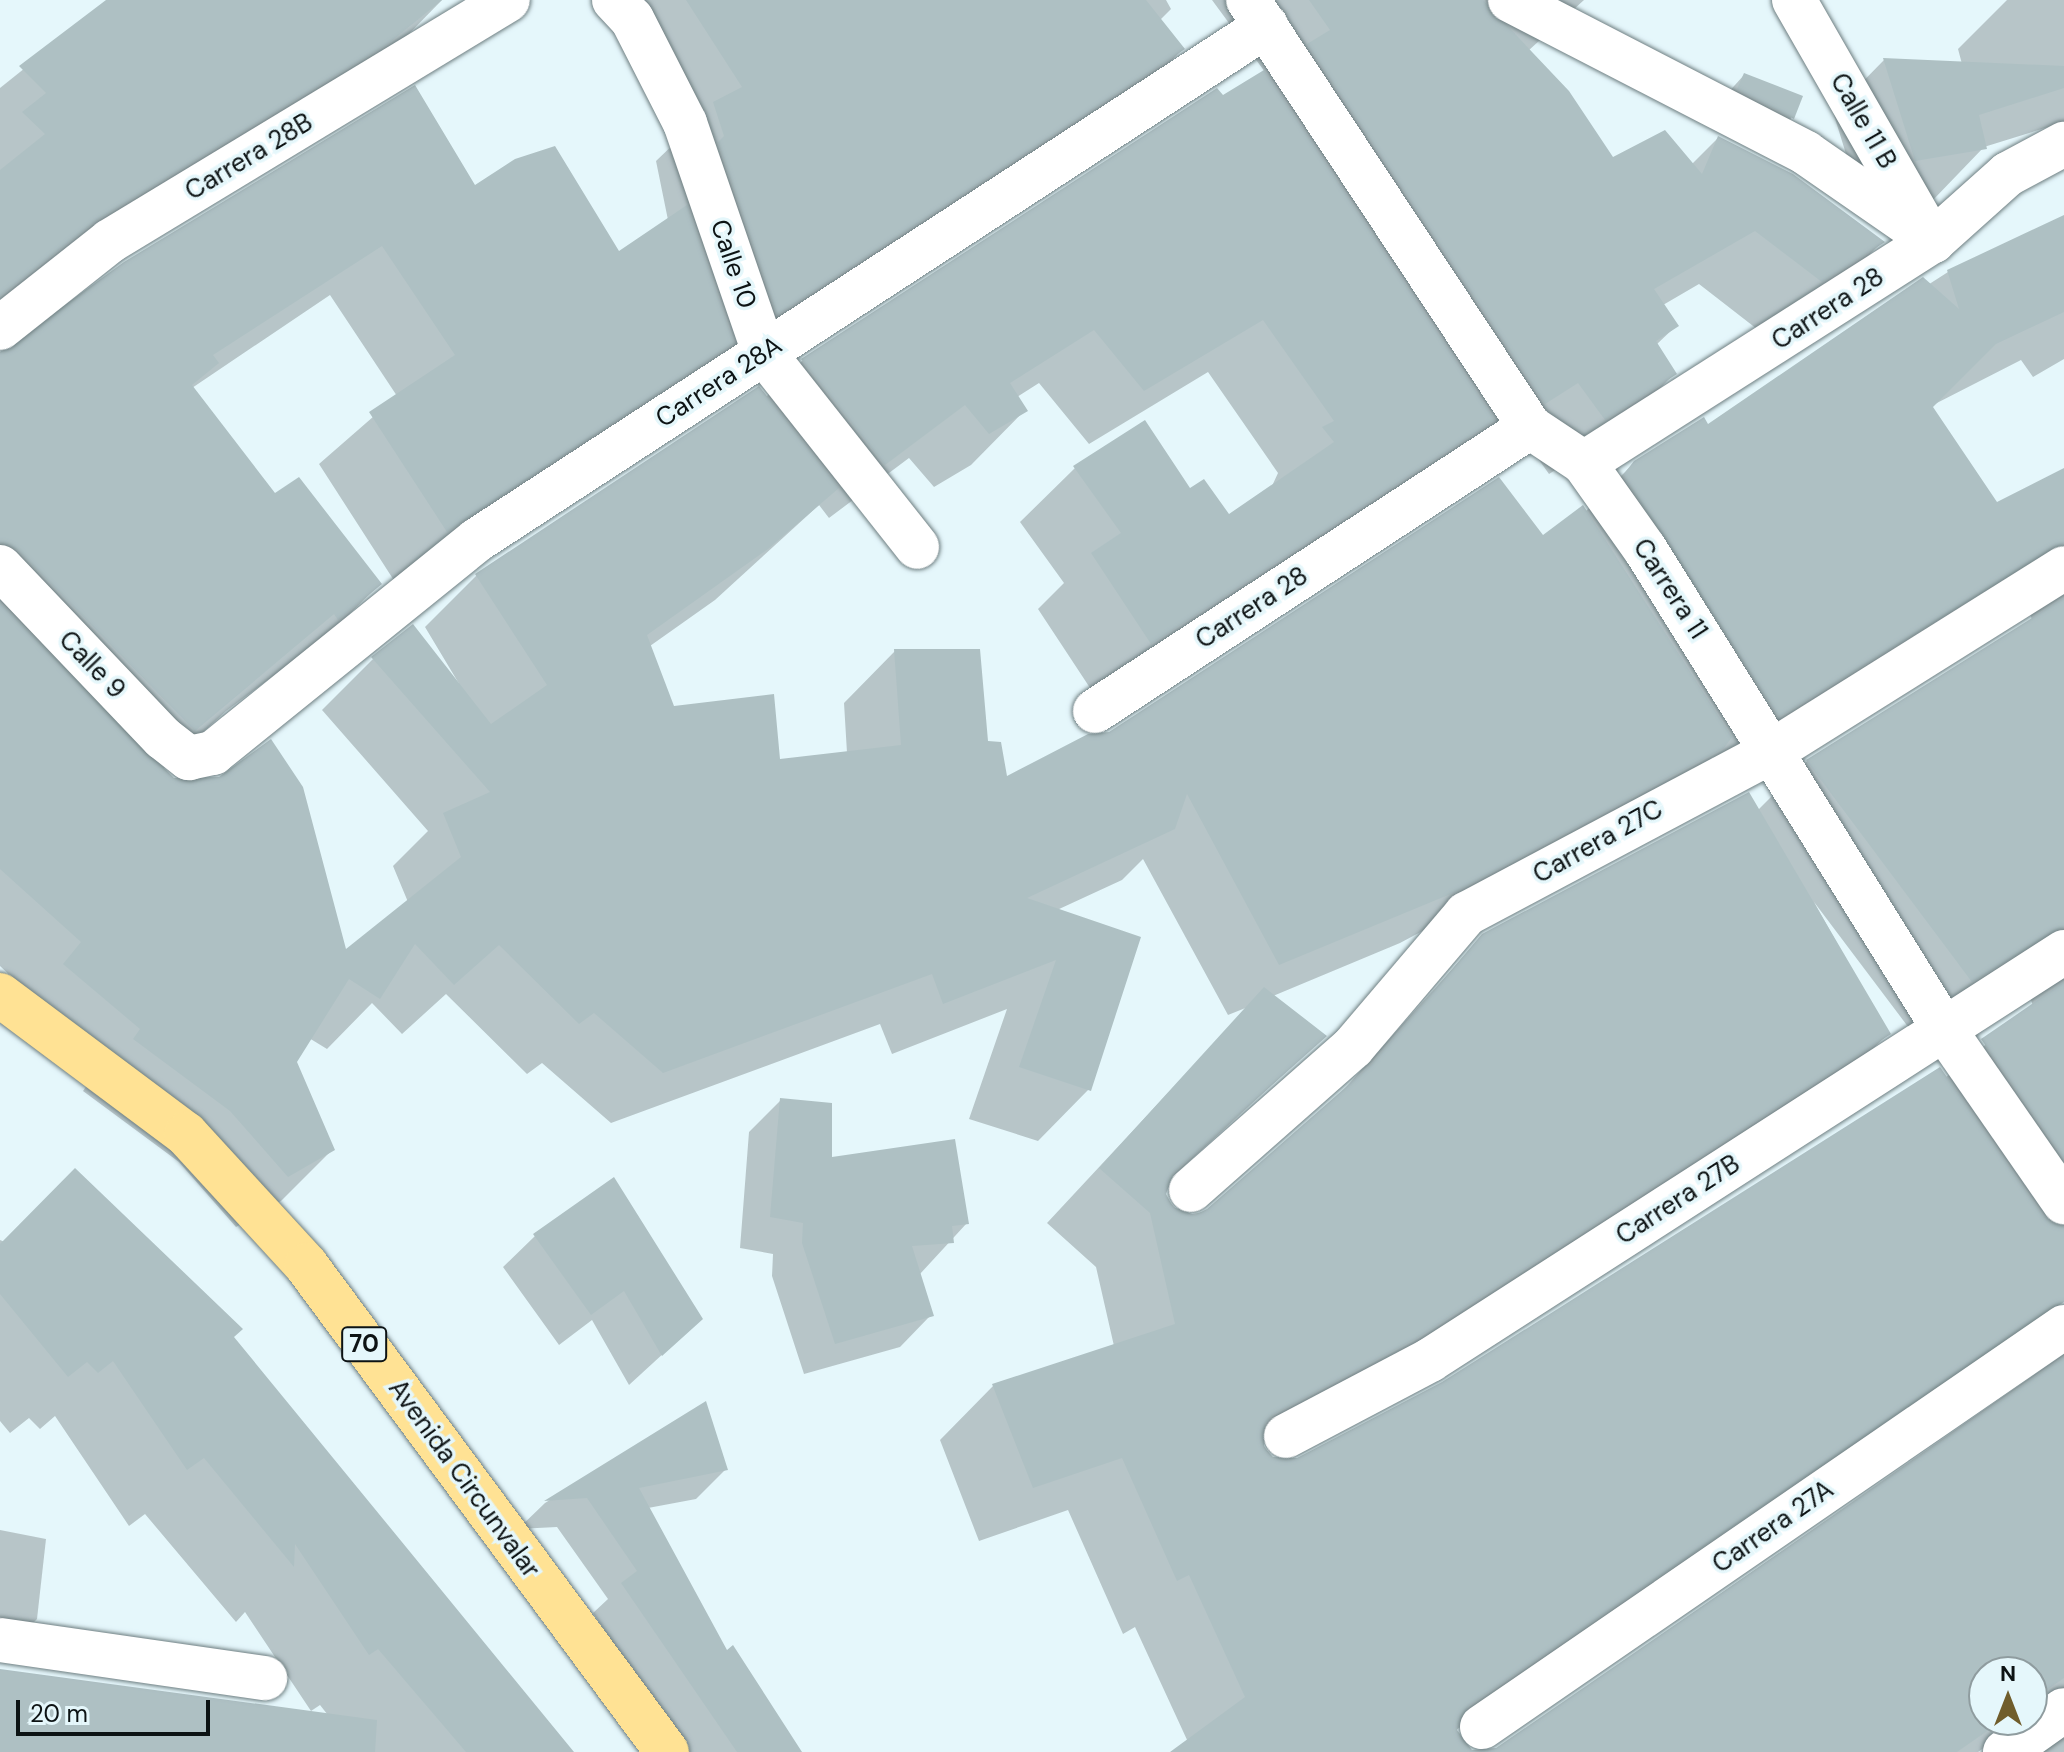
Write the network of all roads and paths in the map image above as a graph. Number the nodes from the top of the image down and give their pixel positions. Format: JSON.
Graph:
{"nodes":[{"id":1,"x":508,"y":0,"type":"edge"},
{"id":2,"x":614,"y":0,"type":"edge"},
{"id":3,"x":1510,"y":0,"type":"edge"},
{"id":4,"x":1794,"y":0,"type":"edge"},
{"id":5,"x":1257,"y":13,"type":"edge"},
{"id":6,"x":2064,"y":144,"type":"edge"},
{"id":7,"x":1933,"y":241,"type":"junction"},
{"id":8,"x":0,"y":328,"type":"edge"},
{"id":9,"x":764,"y":353,"type":"junction"},
{"id":10,"x":1530,"y":427,"type":"junction"},
{"id":11,"x":1584,"y":463,"type":"junction"},
{"id":12,"x":917,"y":547,"type":"dead end"},
{"id":13,"x":0,"y":567,"type":"edge"},
{"id":14,"x":2064,"y":568,"type":"edge"},
{"id":15,"x":1095,"y":711,"type":"dead end"},
{"id":16,"x":1774,"y":750,"type":"junction"},
{"id":17,"x":189,"y":758,"type":"joint"},
{"id":18,"x":2064,"y":952,"type":"edge"},
{"id":19,"x":0,"y":995,"type":"edge"},
{"id":20,"x":1944,"y":1029,"type":"junction"},
{"id":21,"x":1191,"y":1190,"type":"dead end"},
{"id":22,"x":2064,"y":1202,"type":"edge"},
{"id":23,"x":2064,"y":1327,"type":"edge"},
{"id":24,"x":1286,"y":1436,"type":"dead end"},
{"id":25,"x":0,"y":1640,"type":"edge"},
{"id":26,"x":265,"y":1678,"type":"dead end"},
{"id":27,"x":2064,"y":1710,"type":"edge"},
{"id":28,"x":1482,"y":1727,"type":"dead end"},
{"id":29,"x":667,"y":1752,"type":"edge"},
{"id":30,"x":2005,"y":1752,"type":"edge"}],
"edges":[{"from":1,"to":8,"type":"street","name":"Carrera 28B"},
{"from":2,"to":9,"type":"street","name":"Calle 10"},
{"from":3,"to":7,"type":"street"},
{"from":4,"to":7,"type":"street","name":"Calle 11 B"},
{"from":5,"to":9,"type":"street","name":"Carrera 28A"},
{"from":5,"to":10,"type":"street","name":"Carrera 11"},
{"from":6,"to":7,"type":"street","name":"Carrera 28"},
{"from":7,"to":11,"type":"street","name":"Carrera 28"},
{"from":9,"to":12,"type":"street","name":"Calle 10"},
{"from":9,"to":17,"type":"street","name":"Carrera 28A"},
{"from":10,"to":11,"type":"street","name":"Carrera 11"},
{"from":10,"to":15,"type":"street","name":"Carrera 28"},
{"from":11,"to":16,"type":"street","name":"Carrera 11"},
{"from":13,"to":17,"type":"street","name":"Calle 9"},
{"from":14,"to":16,"type":"street","name":"Carrera 27C"},
{"from":16,"to":20,"type":"street","name":"Carrera 11"},
{"from":16,"to":21,"type":"street","name":"Carrera 27C"},
{"from":18,"to":20,"type":"street","name":"Carrera 27B"},
{"from":19,"to":29,"type":"main road","name":"Avenida Circunvalar","number":"70"},
{"from":20,"to":22,"type":"street","name":"Carrera 11"},
{"from":20,"to":24,"type":"street","name":"Carrera 27B"},
{"from":23,"to":28,"type":"street","name":"Carrera 27A"},
{"from":25,"to":26,"type":"street"},
{"from":27,"to":30,"type":"street"}]}
